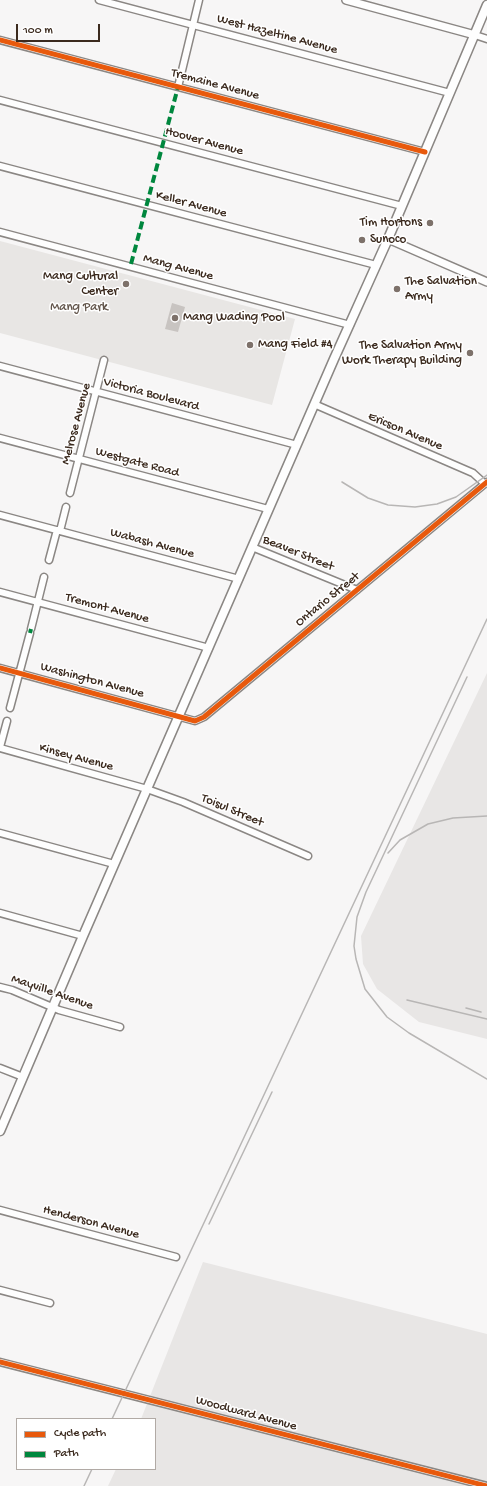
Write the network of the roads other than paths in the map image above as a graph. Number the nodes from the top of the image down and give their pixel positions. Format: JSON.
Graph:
{"nodes":[{"id":1,"x":99,"y":0,"type":"edge"},
{"id":2,"x":199,"y":0,"type":"edge"},
{"id":3,"x":346,"y":0,"type":"edge"},
{"id":4,"x":487,"y":5,"type":"edge"},
{"id":5,"x":193,"y":24,"type":"junction"},
{"id":6,"x":475,"y":36,"type":"junction"},
{"id":7,"x":487,"y":39,"type":"edge"},
{"id":8,"x":0,"y":40,"type":"edge"},
{"id":9,"x":178,"y":87,"type":"junction"},
{"id":10,"x":450,"y":92,"type":"junction"},
{"id":11,"x":0,"y":100,"type":"edge"},
{"id":12,"x":425,"y":152,"type":"junction"},
{"id":13,"x":0,"y":166,"type":"edge"},
{"id":14,"x":402,"y":206,"type":"junction"},
{"id":15,"x":0,"y":232,"type":"edge"},
{"id":16,"x":388,"y":239,"type":"junction"},
{"id":17,"x":376,"y":265,"type":"junction"},
{"id":18,"x":487,"y":282,"type":"edge"},
{"id":19,"x":350,"y":325,"type":"junction"},
{"id":20,"x":104,"y":360,"type":"dead end"},
{"id":21,"x":0,"y":366,"type":"edge"},
{"id":22,"x":96,"y":392,"type":"junction"},
{"id":23,"x":314,"y":404,"type":"junction"},
{"id":24,"x":0,"y":438,"type":"edge"},
{"id":25,"x":296,"y":445,"type":"junction"},
{"id":26,"x":79,"y":459,"type":"junction"},
{"id":27,"x":486,"y":483,"type":"edge"},
{"id":28,"x":70,"y":493,"type":"dead end"},
{"id":29,"x":66,"y":507,"type":"dead end"},
{"id":30,"x":268,"y":509,"type":"junction"},
{"id":31,"x":0,"y":515,"type":"edge"},
{"id":32,"x":58,"y":531,"type":"junction"},
{"id":33,"x":252,"y":547,"type":"junction"},
{"id":34,"x":49,"y":560,"type":"dead end"},
{"id":35,"x":44,"y":577,"type":"dead end"},
{"id":36,"x":239,"y":579,"type":"junction"},
{"id":37,"x":357,"y":590,"type":"junction"},
{"id":38,"x":0,"y":592,"type":"edge"},
{"id":39,"x":38,"y":602,"type":"junction"},
{"id":40,"x":209,"y":648,"type":"junction"},
{"id":41,"x":0,"y":668,"type":"edge"},
{"id":42,"x":19,"y":673,"type":"junction"},
{"id":43,"x":10,"y":708,"type":"dead end"},
{"id":44,"x":179,"y":716,"type":"junction"},
{"id":45,"x":7,"y":721,"type":"dead end"},
{"id":46,"x":0,"y":747,"type":"edge"},
{"id":47,"x":147,"y":789,"type":"junction"},
{"id":48,"x":0,"y":833,"type":"edge"},
{"id":49,"x":308,"y":856,"type":"dead end"},
{"id":50,"x":114,"y":864,"type":"junction"},
{"id":51,"x":0,"y":913,"type":"edge"},
{"id":52,"x":83,"y":936,"type":"junction"},
{"id":53,"x":0,"y":987,"type":"edge"},
{"id":54,"x":53,"y":1007,"type":"junction"},
{"id":55,"x":120,"y":1027,"type":"dead end"},
{"id":56,"x":0,"y":1068,"type":"edge"},
{"id":57,"x":23,"y":1077,"type":"junction"},
{"id":58,"x":0,"y":1131,"type":"edge"},
{"id":59,"x":0,"y":1210,"type":"edge"},
{"id":60,"x":176,"y":1257,"type":"dead end"},
{"id":61,"x":0,"y":1290,"type":"edge"},
{"id":62,"x":50,"y":1303,"type":"dead end"},
{"id":63,"x":0,"y":1362,"type":"edge"},
{"id":64,"x":487,"y":1486,"type":"edge"}],
"edges":[{"from":1,"to":5,"type":"street","name":"West Hazeltine Avenue"},
{"from":2,"to":5,"type":"street"},
{"from":3,"to":6,"type":"street"},
{"from":4,"to":6,"type":"main road"},
{"from":5,"to":9,"type":"street"},
{"from":5,"to":10,"type":"street","name":"West Hazeltine Avenue"},
{"from":6,"to":7,"type":"street"},
{"from":6,"to":10,"type":"main road"},
{"from":8,"to":9,"type":"street","name":"Tremaine Avenue"},
{"from":9,"to":12,"type":"street","name":"Tremaine Avenue"},
{"from":10,"to":12,"type":"main road"},
{"from":11,"to":14,"type":"street","name":"Hoover Avenue"},
{"from":12,"to":14,"type":"main road"},
{"from":13,"to":17,"type":"street","name":"Keller Avenue"},
{"from":14,"to":16,"type":"main road"},
{"from":15,"to":19,"type":"street","name":"Mang Avenue"},
{"from":16,"to":17,"type":"main road"},
{"from":16,"to":18,"type":"street"},
{"from":17,"to":19,"type":"main road"},
{"from":19,"to":23,"type":"main road"},
{"from":20,"to":22,"type":"street","name":"Melrose Avenue"},
{"from":21,"to":22,"type":"street","name":"Victoria Boulevard"},
{"from":22,"to":25,"type":"street","name":"Victoria Boulevard"},
{"from":22,"to":26,"type":"street","name":"Melrose Avenue"},
{"from":23,"to":25,"type":"main road"},
{"from":23,"to":27,"type":"street","name":"Ericson Avenue"},
{"from":24,"to":26,"type":"street","name":"Westgate Road"},
{"from":25,"to":30,"type":"main road"},
{"from":26,"to":28,"type":"street","name":"Melrose Avenue"},
{"from":26,"to":30,"type":"street","name":"Westgate Road"},
{"from":27,"to":37,"type":"street","name":"Ontario Street"},
{"from":29,"to":32,"type":"street"},
{"from":30,"to":33,"type":"main road"},
{"from":31,"to":32,"type":"street","name":"Wabash Avenue"},
{"from":32,"to":34,"type":"street"},
{"from":32,"to":36,"type":"street","name":"Wabash Avenue"},
{"from":33,"to":36,"type":"main road"},
{"from":33,"to":37,"type":"street","name":"Beaver Street"},
{"from":35,"to":39,"type":"street"},
{"from":36,"to":40,"type":"main road"},
{"from":37,"to":44,"type":"street","name":"Ontario Street"},
{"from":38,"to":39,"type":"street","name":"Tremont Avenue"},
{"from":39,"to":40,"type":"street","name":"Tremont Avenue"},
{"from":39,"to":42,"type":"street"},
{"from":40,"to":44,"type":"main road"},
{"from":41,"to":42,"type":"street","name":"Washington Avenue"},
{"from":42,"to":43,"type":"street"},
{"from":42,"to":44,"type":"street","name":"Washington Avenue"},
{"from":44,"to":47,"type":"main road"},
{"from":45,"to":46,"type":"street"},
{"from":46,"to":47,"type":"street","name":"Kinsey Avenue"},
{"from":47,"to":49,"type":"street","name":"Toisul Street"},
{"from":47,"to":50,"type":"main road"},
{"from":48,"to":50,"type":"street"},
{"from":50,"to":52,"type":"main road"},
{"from":51,"to":52,"type":"street"},
{"from":52,"to":54,"type":"main road"},
{"from":53,"to":54,"type":"street","name":"Mayville Avenue"},
{"from":54,"to":55,"type":"street","name":"Mayville Avenue"},
{"from":54,"to":57,"type":"main road"},
{"from":56,"to":57,"type":"street"},
{"from":57,"to":58,"type":"main road"},
{"from":59,"to":60,"type":"street","name":"Henderson Avenue"},
{"from":61,"to":62,"type":"street"},
{"from":63,"to":64,"type":"street","name":"Woodward Avenue"}]}
